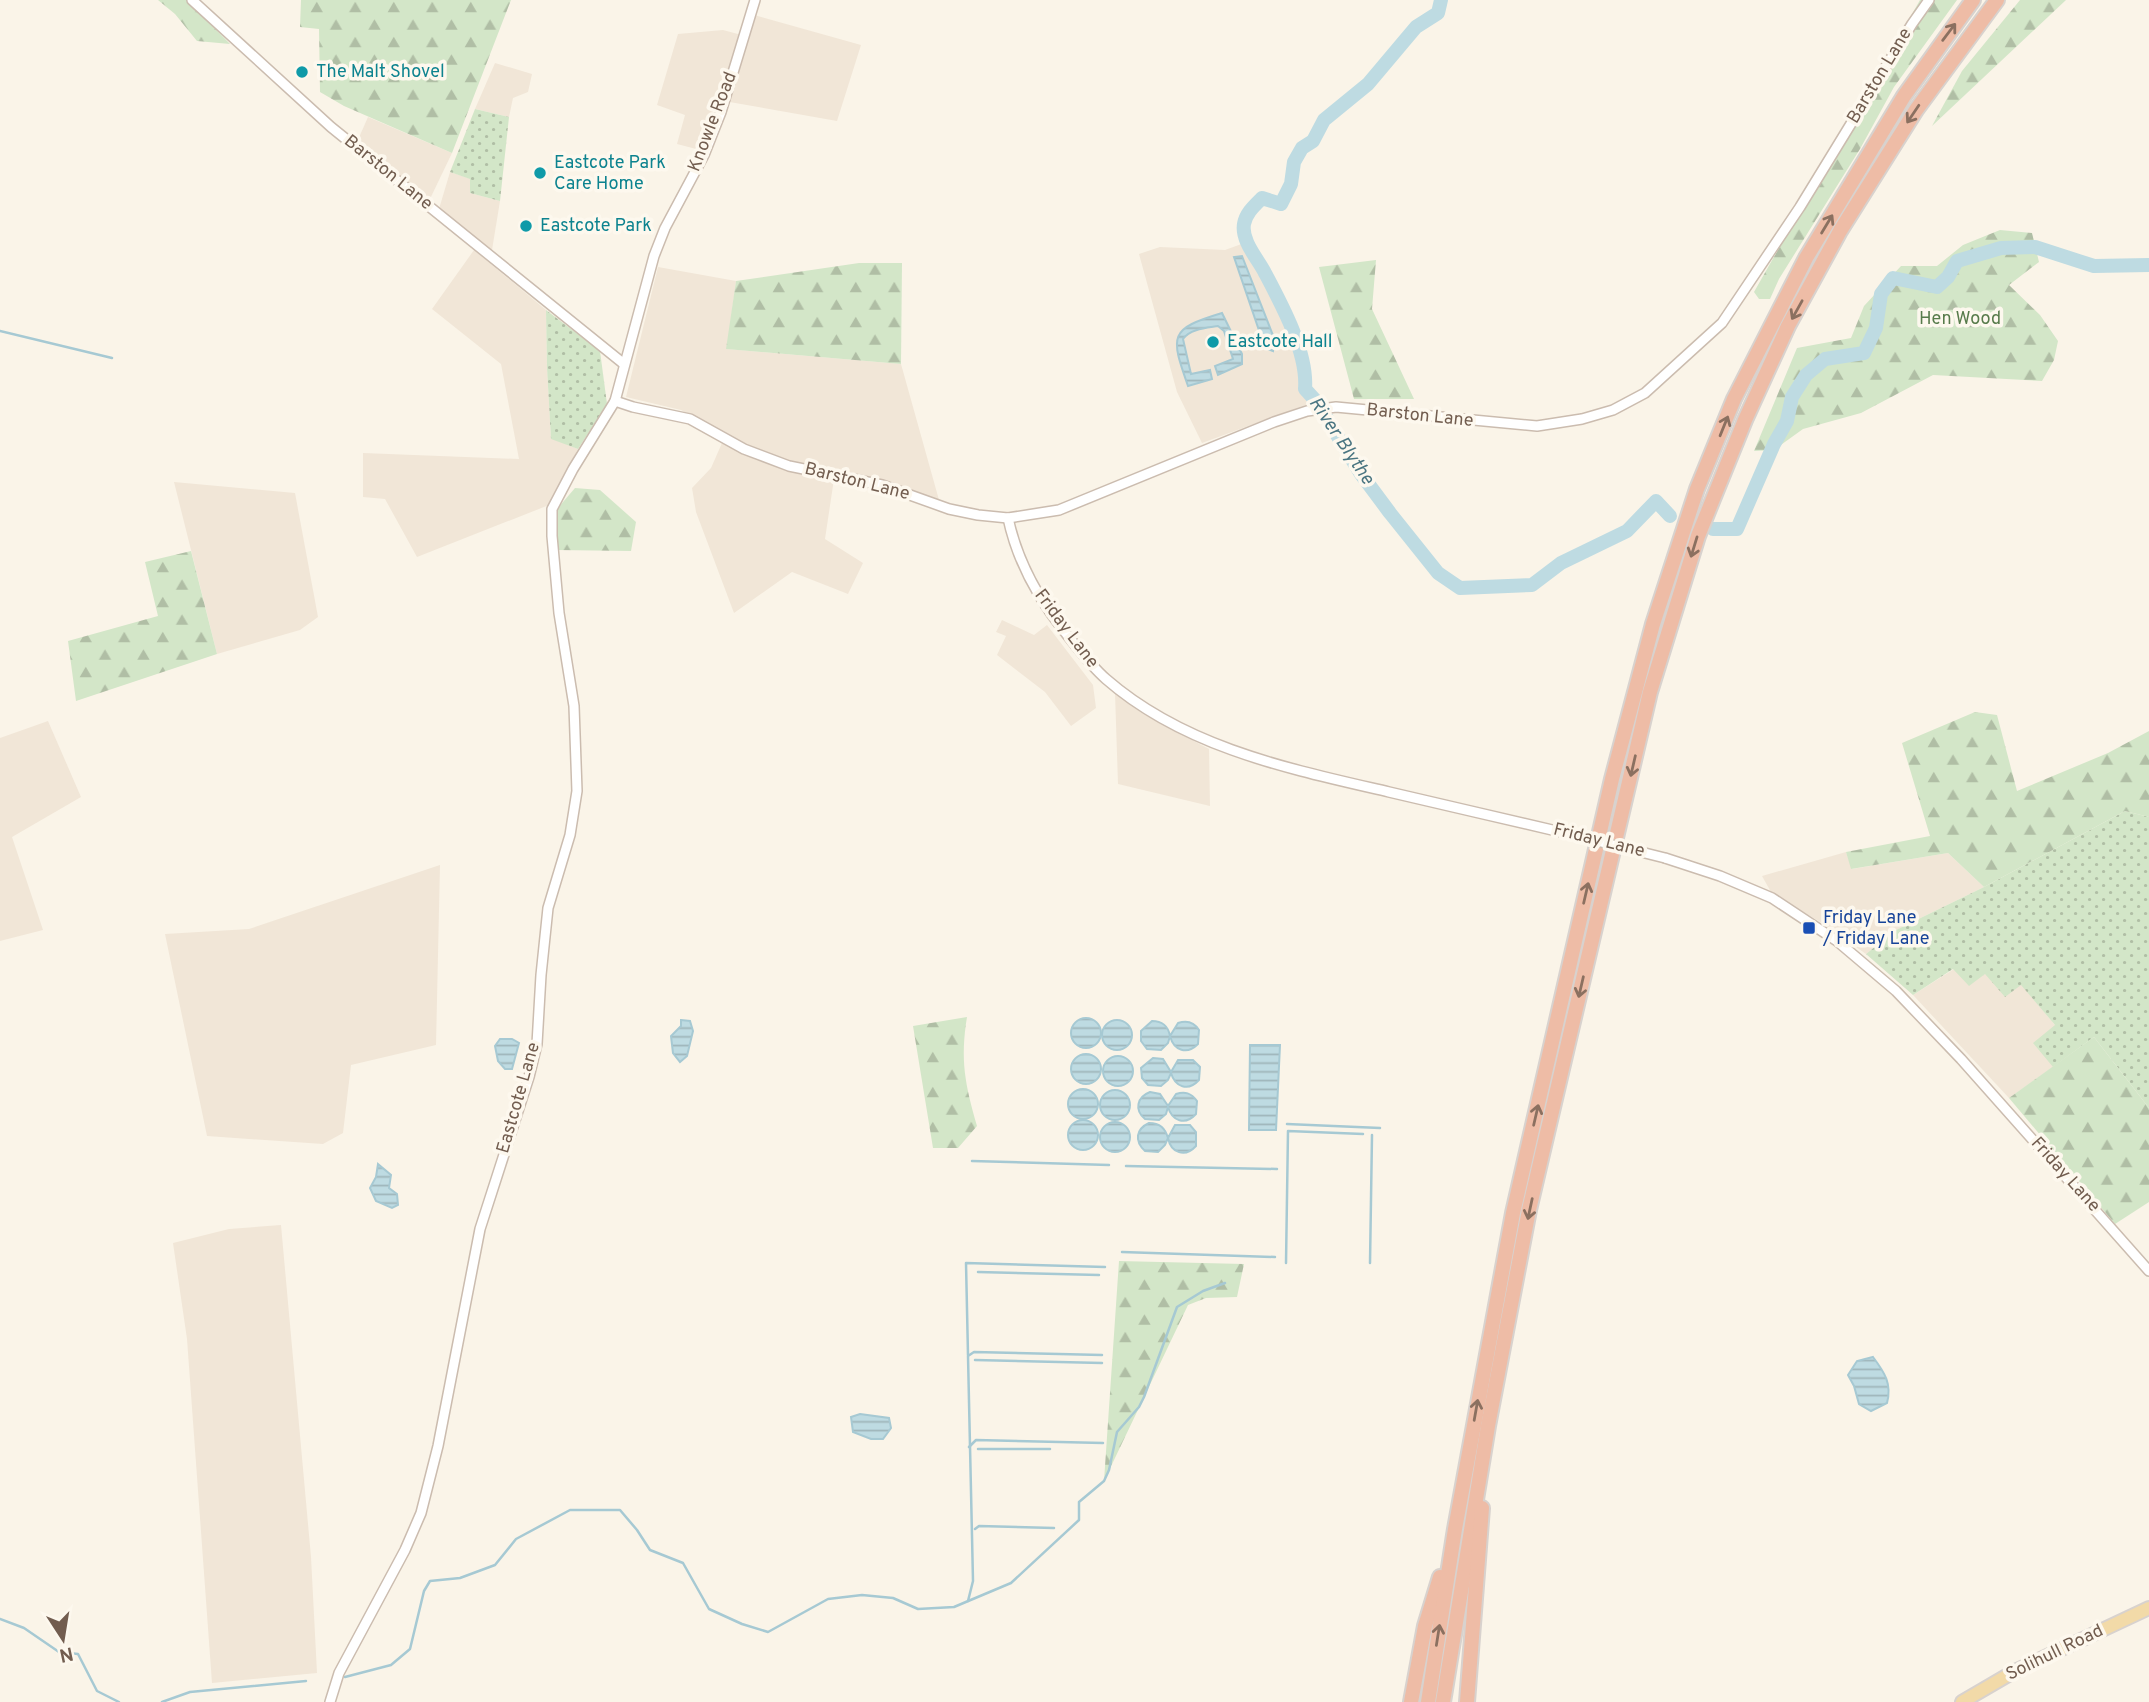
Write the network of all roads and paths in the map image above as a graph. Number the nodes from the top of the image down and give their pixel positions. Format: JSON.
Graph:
{"nodes":[{"id":1,"x":192,"y":0,"type":"edge"},
{"id":2,"x":755,"y":0,"type":"edge"},
{"id":3,"x":1929,"y":0,"type":"edge"},
{"id":4,"x":1973,"y":0,"type":"edge"},
{"id":5,"x":1997,"y":0,"type":"edge"},
{"id":6,"x":624,"y":364,"type":"junction"},
{"id":7,"x":615,"y":401,"type":"junction"},
{"id":8,"x":1008,"y":518,"type":"junction"},
{"id":9,"x":2149,"y":1271,"type":"edge"},
{"id":10,"x":1488,"y":1426,"type":"junction"},
{"id":11,"x":1454,"y":1529,"type":"junction"},
{"id":12,"x":2149,"y":1608,"type":"edge"},
{"id":13,"x":330,"y":1702,"type":"edge"},
{"id":14,"x":1411,"y":1702,"type":"edge"},
{"id":15,"x":1428,"y":1702,"type":"edge"},
{"id":16,"x":1443,"y":1702,"type":"edge"},
{"id":17,"x":1467,"y":1702,"type":"edge"},
{"id":18,"x":1962,"y":1702,"type":"edge"}],
"edges":[{"from":1,"to":6,"type":"street","name":"Barston Lane"},
{"from":2,"to":6,"type":"street","name":"Knowle Road"},
{"from":3,"to":8,"type":"street","name":"Barston Lane"},
{"from":11,"to":4,"type":"highway","one_way":true},
{"from":5,"to":10,"type":"highway","one_way":true},
{"from":6,"to":7,"type":"street","name":"Knowle Road"},
{"from":7,"to":8,"type":"street","name":"Barston Lane"},
{"from":7,"to":13,"type":"street","name":"Eastcote Lane"},
{"from":8,"to":9,"type":"street","name":"Friday Lane","bridge":true},
{"from":10,"to":16,"type":"highway"},
{"from":10,"to":17,"type":"highway"},
{"from":11,"to":14,"type":"highway"},
{"from":15,"to":11,"type":"highway","one_way":true},
{"from":12,"to":18,"type":"main road","name":"Solihull Road"}]}
